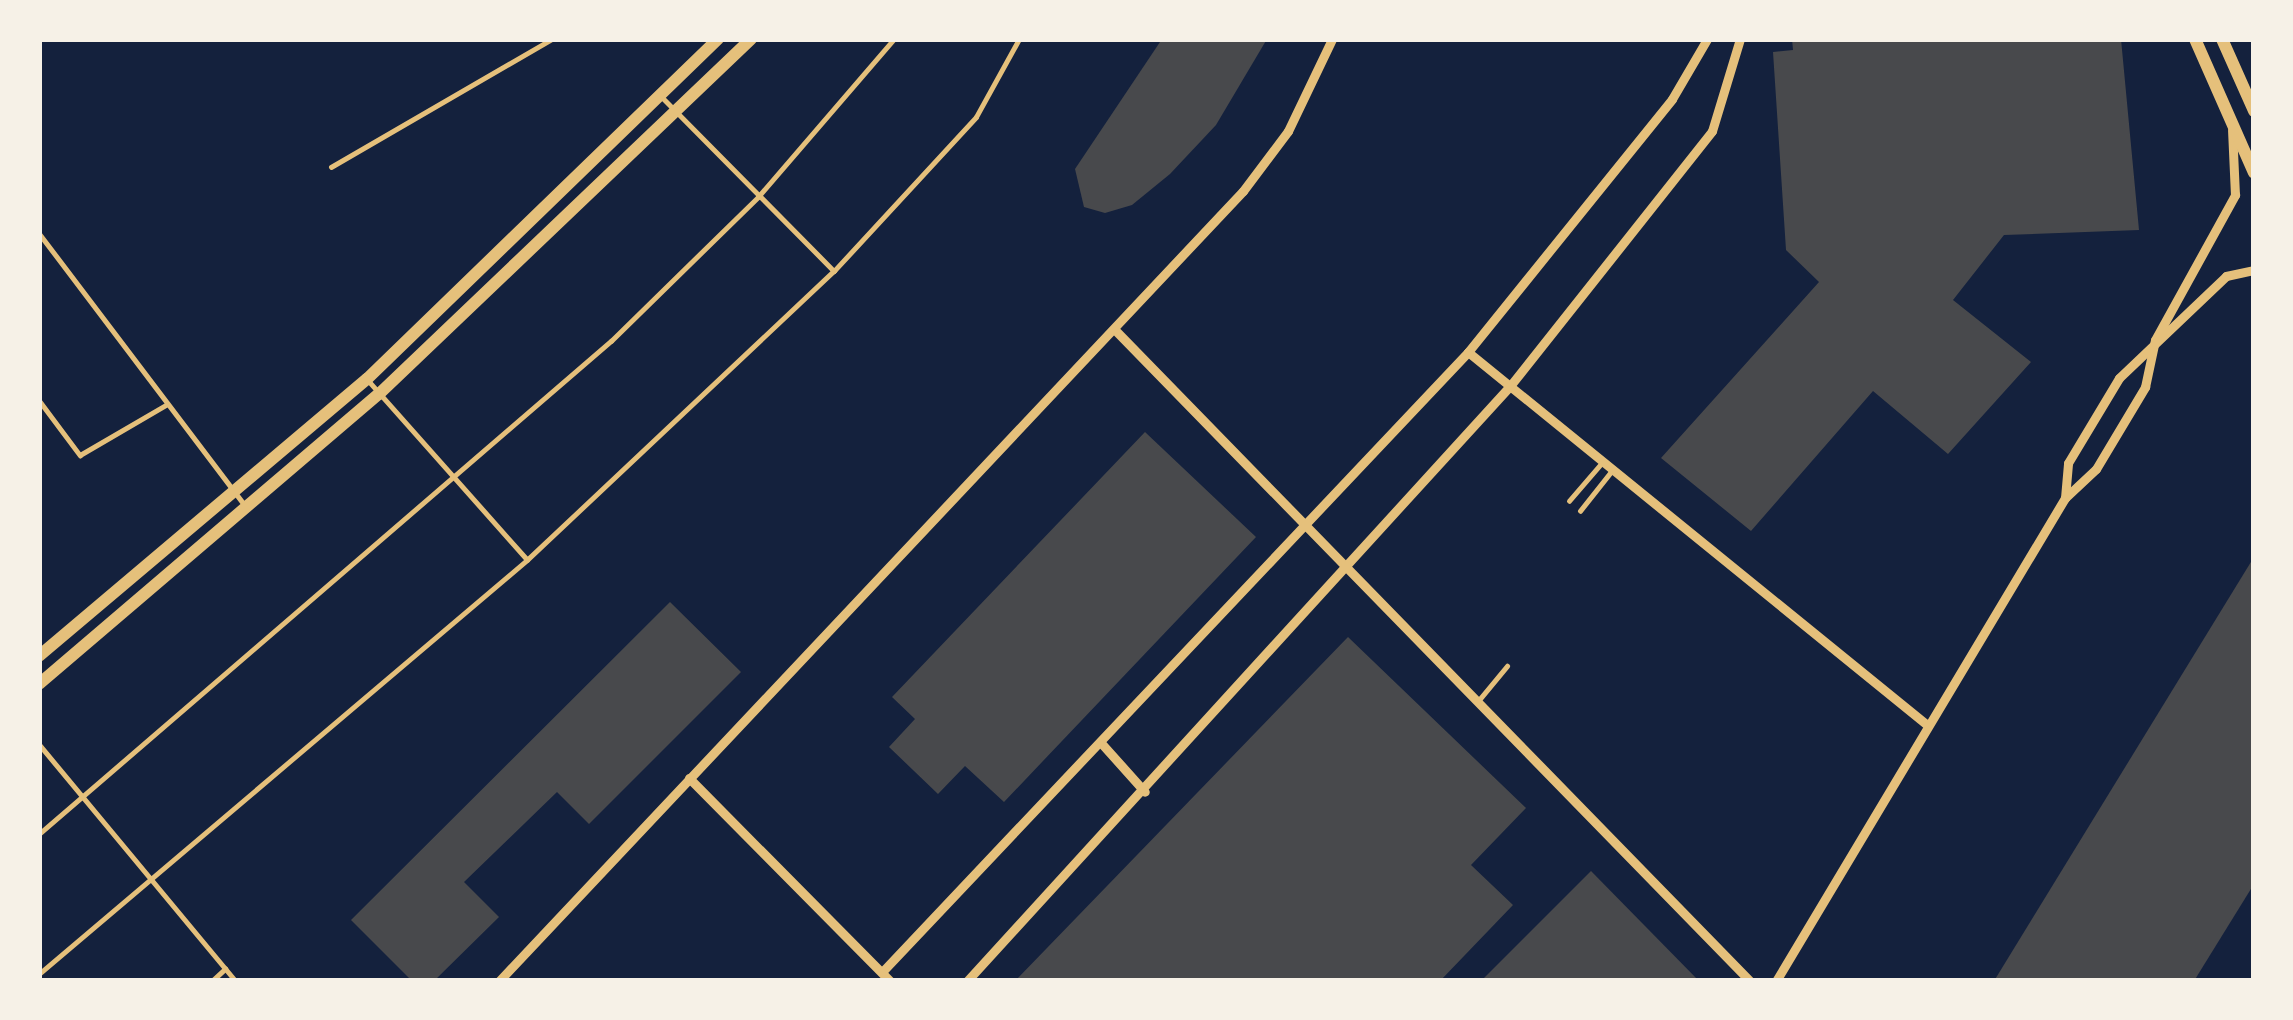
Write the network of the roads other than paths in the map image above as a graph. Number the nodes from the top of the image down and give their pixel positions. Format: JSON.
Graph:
{"nodes":[{"id":1,"x":552,"y":39,"type":"edge"},
{"id":2,"x":718,"y":39,"type":"edge"},
{"id":3,"x":751,"y":39,"type":"edge"},
{"id":4,"x":894,"y":39,"type":"edge"},
{"id":5,"x":1018,"y":39,"type":"edge"},
{"id":6,"x":1332,"y":39,"type":"edge"},
{"id":7,"x":1707,"y":39,"type":"edge"},
{"id":8,"x":1740,"y":39,"type":"edge"},
{"id":9,"x":2195,"y":39,"type":"edge"},
{"id":10,"x":2222,"y":39,"type":"edge"},
{"id":11,"x":661,"y":96,"type":"junction"},
{"id":12,"x":2254,"y":111,"type":"edge"},
{"id":13,"x":678,"y":114,"type":"junction"},
{"id":14,"x":2232,"y":124,"type":"junction"},
{"id":15,"x":331,"y":167,"type":"dead end"},
{"id":16,"x":2254,"y":173,"type":"edge"},
{"id":17,"x":758,"y":197,"type":"junction"},
{"id":18,"x":39,"y":233,"type":"edge"},
{"id":19,"x":2254,"y":270,"type":"edge"},
{"id":20,"x":834,"y":271,"type":"junction"},
{"id":21,"x":1117,"y":332,"type":"junction"},
{"id":22,"x":2155,"y":340,"type":"junction"},
{"id":23,"x":1468,"y":352,"type":"junction"},
{"id":24,"x":368,"y":379,"type":"junction"},
{"id":25,"x":1510,"y":386,"type":"junction"},
{"id":26,"x":379,"y":394,"type":"junction"},
{"id":27,"x":39,"y":400,"type":"edge"},
{"id":28,"x":167,"y":405,"type":"junction"},
{"id":29,"x":1605,"y":469,"type":"junction"},
{"id":30,"x":454,"y":476,"type":"junction"},
{"id":31,"x":232,"y":490,"type":"junction"},
{"id":32,"x":2065,"y":498,"type":"junction"},
{"id":33,"x":1569,"y":501,"type":"dead end"},
{"id":34,"x":246,"y":508,"type":"junction"},
{"id":35,"x":1580,"y":511,"type":"dead end"},
{"id":36,"x":1311,"y":524,"type":"junction"},
{"id":37,"x":527,"y":560,"type":"junction"},
{"id":38,"x":1351,"y":566,"type":"junction"},
{"id":39,"x":39,"y":656,"type":"edge"},
{"id":40,"x":1507,"y":667,"type":"dead end"},
{"id":41,"x":39,"y":684,"type":"edge"},
{"id":42,"x":1479,"y":700,"type":"junction"},
{"id":43,"x":1926,"y":724,"type":"junction"},
{"id":44,"x":39,"y":744,"type":"edge"},
{"id":45,"x":1102,"y":744,"type":"junction"},
{"id":46,"x":689,"y":778,"type":"junction"},
{"id":47,"x":1145,"y":792,"type":"junction"},
{"id":48,"x":83,"y":796,"type":"junction"},
{"id":49,"x":39,"y":834,"type":"edge"},
{"id":50,"x":151,"y":879,"type":"junction"},
{"id":51,"x":225,"y":969,"type":"junction"},
{"id":52,"x":882,"y":972,"type":"junction"},
{"id":53,"x":39,"y":974,"type":"edge"},
{"id":54,"x":212,"y":981,"type":"edge"},
{"id":55,"x":236,"y":981,"type":"edge"},
{"id":56,"x":499,"y":981,"type":"edge"},
{"id":57,"x":890,"y":981,"type":"edge"},
{"id":58,"x":967,"y":981,"type":"edge"},
{"id":59,"x":1750,"y":981,"type":"edge"},
{"id":60,"x":1776,"y":981,"type":"edge"}],
"edges":[{"from":1,"to":15,"type":"lane"},
{"from":2,"to":11,"type":"street"},
{"from":3,"to":13,"type":"street"},
{"from":4,"to":17,"type":"lane"},
{"from":5,"to":20,"type":"lane"},
{"from":6,"to":21,"type":"street"},
{"from":7,"to":23,"type":"street"},
{"from":8,"to":25,"type":"street"},
{"from":9,"to":14,"type":"street"},
{"from":10,"to":12,"type":"street"},
{"from":11,"to":13,"type":"lane"},
{"from":11,"to":24,"type":"street"},
{"from":13,"to":17,"type":"lane"},
{"from":13,"to":26,"type":"street"},
{"from":14,"to":16,"type":"street"},
{"from":14,"to":22,"type":"street"},
{"from":17,"to":20,"type":"lane"},
{"from":17,"to":30,"type":"lane"},
{"from":18,"to":28,"type":"lane"},
{"from":19,"to":22,"type":"street"},
{"from":20,"to":37,"type":"lane"},
{"from":21,"to":36,"type":"street"},
{"from":21,"to":46,"type":"street"},
{"from":22,"to":32,"type":"street"},
{"from":22,"to":32,"type":"street"},
{"from":23,"to":25,"type":"street"},
{"from":23,"to":36,"type":"street"},
{"from":24,"to":26,"type":"lane"},
{"from":24,"to":31,"type":"street"},
{"from":25,"to":29,"type":"street"},
{"from":25,"to":38,"type":"street"},
{"from":26,"to":30,"type":"lane"},
{"from":26,"to":34,"type":"street"},
{"from":27,"to":28,"type":"lane"},
{"from":28,"to":31,"type":"lane"},
{"from":29,"to":33,"type":"lane"},
{"from":29,"to":35,"type":"lane"},
{"from":29,"to":43,"type":"street"},
{"from":30,"to":37,"type":"lane"},
{"from":30,"to":48,"type":"lane"},
{"from":31,"to":34,"type":"lane"},
{"from":31,"to":39,"type":"street"},
{"from":32,"to":43,"type":"street"},
{"from":34,"to":41,"type":"street"},
{"from":36,"to":38,"type":"street"},
{"from":36,"to":45,"type":"street"},
{"from":37,"to":50,"type":"lane"},
{"from":38,"to":42,"type":"street"},
{"from":38,"to":47,"type":"street"},
{"from":40,"to":42,"type":"lane"},
{"from":42,"to":59,"type":"street"},
{"from":43,"to":60,"type":"street"},
{"from":44,"to":48,"type":"lane"},
{"from":45,"to":47,"type":"street"},
{"from":45,"to":52,"type":"street"},
{"from":46,"to":52,"type":"street"},
{"from":46,"to":56,"type":"street"},
{"from":47,"to":58,"type":"street"},
{"from":48,"to":49,"type":"lane"},
{"from":48,"to":50,"type":"lane"},
{"from":50,"to":51,"type":"lane"},
{"from":50,"to":53,"type":"lane"},
{"from":51,"to":54,"type":"lane"},
{"from":51,"to":55,"type":"lane"},
{"from":52,"to":57,"type":"street"}]}
